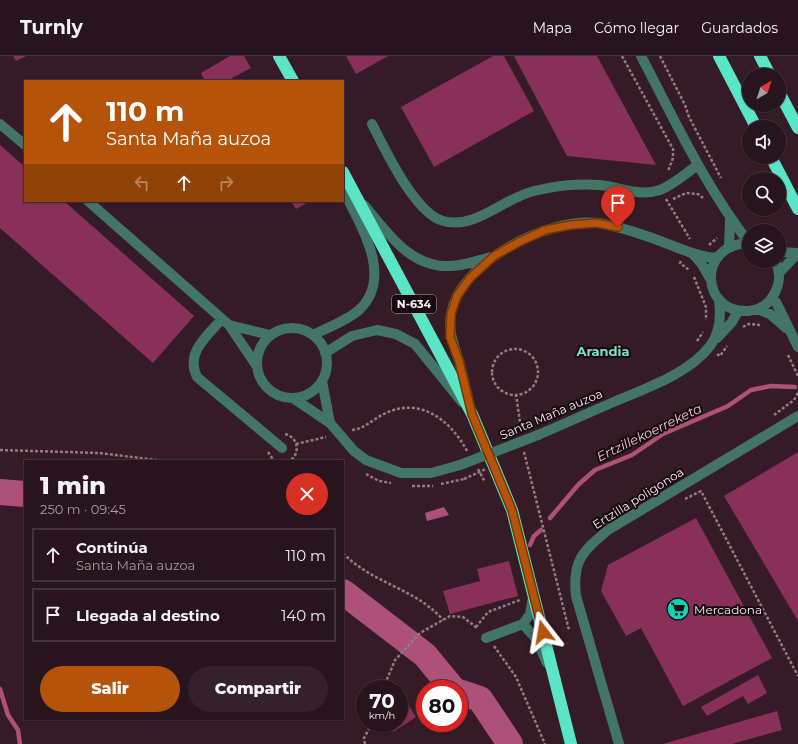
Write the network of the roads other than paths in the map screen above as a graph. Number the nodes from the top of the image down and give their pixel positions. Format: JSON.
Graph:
{"nodes":[{"id":1,"x":279,"y":56,"type":"edge"},
{"id":2,"x":641,"y":56,"type":"edge"},
{"id":3,"x":719,"y":56,"type":"edge"},
{"id":4,"x":760,"y":56,"type":"edge"},
{"id":5,"x":766,"y":68,"type":"edge"},
{"id":6,"x":292,"y":79,"type":"edge"},
{"id":7,"x":786,"y":105,"type":"edge"},
{"id":8,"x":752,"y":120,"type":"edge"},
{"id":9,"x":0,"y":124,"type":"edge"},
{"id":10,"x":372,"y":124,"type":"dead end"},
{"id":11,"x":798,"y":128,"type":"edge"},
{"id":12,"x":24,"y":144,"type":"edge"},
{"id":13,"x":775,"y":164,"type":"edge"},
{"id":14,"x":698,"y":165,"type":"junction"},
{"id":15,"x":344,"y":174,"type":"edge"},
{"id":16,"x":344,"y":191,"type":"edge"},
{"id":17,"x":355,"y":194,"type":"junction"},
{"id":18,"x":89,"y":202,"type":"edge"},
{"id":19,"x":798,"y":209,"type":"edge"},
{"id":20,"x":730,"y":220,"type":"junction"},
{"id":21,"x":742,"y":235,"type":"edge"},
{"id":22,"x":742,"y":244,"type":"edge"},
{"id":23,"x":729,"y":247,"type":"junction"},
{"id":24,"x":786,"y":252,"type":"edge"},
{"id":25,"x":693,"y":254,"type":"junction"},
{"id":26,"x":494,"y":256,"type":"junction"},
{"id":27,"x":717,"y":258,"type":"junction"},
{"id":28,"x":786,"y":266,"type":"edge"},
{"id":29,"x":777,"y":268,"type":"edge"},
{"id":30,"x":784,"y":268,"type":"edge"},
{"id":31,"x":779,"y":273,"type":"junction"},
{"id":32,"x":711,"y":280,"type":"junction"},
{"id":33,"x":772,"y":298,"type":"junction"},
{"id":34,"x":719,"y":300,"type":"junction"},
{"id":35,"x":757,"y":309,"type":"junction"},
{"id":36,"x":738,"y":311,"type":"junction"},
{"id":37,"x":226,"y":322,"type":"junction"},
{"id":38,"x":790,"y":330,"type":"junction"},
{"id":39,"x":270,"y":335,"type":"junction"},
{"id":40,"x":313,"y":335,"type":"junction"},
{"id":41,"x":714,"y":341,"type":"junction"},
{"id":42,"x":798,"y":347,"type":"edge"},
{"id":43,"x":325,"y":353,"type":"junction"},
{"id":44,"x":256,"y":365,"type":"junction"},
{"id":45,"x":322,"y":381,"type":"junction"},
{"id":46,"x":293,"y":398,"type":"junction"},
{"id":47,"x":472,"y":414,"type":"junction"},
{"id":48,"x":798,"y":416,"type":"edge"},
{"id":49,"x":330,"y":423,"type":"junction"},
{"id":50,"x":282,"y":448,"type":"dead end"},
{"id":51,"x":528,"y":594,"type":"junction"},
{"id":52,"x":523,"y":624,"type":"junction"},
{"id":53,"x":486,"y":638,"type":"road end"},
{"id":54,"x":555,"y":681,"type":"junction"},
{"id":55,"x":572,"y":744,"type":"edge"},
{"id":56,"x":619,"y":744,"type":"edge"}],
"edges":[{"from":1,"to":6,"type":"highway"},
{"from":2,"to":14,"type":"street"},
{"from":3,"to":8,"type":"highway"},
{"from":4,"to":5,"type":"highway"},
{"from":7,"to":11,"type":"highway"},
{"from":9,"to":12,"type":"street"},
{"from":10,"to":14,"type":"street"},
{"from":13,"to":19,"type":"highway"},
{"from":14,"to":20,"type":"street"},
{"from":15,"to":17,"type":"highway","number":"N-634"},
{"from":16,"to":40,"type":"street"},
{"from":17,"to":26,"type":"street"},
{"from":17,"to":47,"type":"highway","number":"N-634"},
{"from":18,"to":37,"type":"street"},
{"from":20,"to":21,"type":"street"},
{"from":20,"to":23,"type":"street"},
{"from":22,"to":23,"type":"street"},
{"from":23,"to":27,"type":"street"},
{"from":24,"to":28,"type":"street"},
{"from":25,"to":26,"type":"street"},
{"from":25,"to":27,"type":"street"},
{"from":25,"to":32,"type":"street"},
{"from":26,"to":47,"type":"street"},
{"from":27,"to":32,"type":"street"},
{"from":29,"to":31,"type":"street"},
{"from":30,"to":31,"type":"street"},
{"from":31,"to":33,"type":"street"},
{"from":32,"to":34,"type":"street"},
{"from":33,"to":35,"type":"street"},
{"from":33,"to":38,"type":"street"},
{"from":34,"to":36,"type":"street"},
{"from":34,"to":41,"type":"street","name":"Santa Maña auzoa"},
{"from":35,"to":36,"type":"street"},
{"from":35,"to":38,"type":"street"},
{"from":36,"to":41,"type":"street"},
{"from":37,"to":39,"type":"street"},
{"from":37,"to":44,"type":"street"},
{"from":37,"to":50,"type":"street"},
{"from":38,"to":42,"type":"street"},
{"from":39,"to":40,"type":"street"},
{"from":39,"to":44,"type":"street"},
{"from":40,"to":43,"type":"street"},
{"from":41,"to":49,"type":"street","name":"Santa Maña auzoa","bridge":true},
{"from":43,"to":45,"type":"street"},
{"from":43,"to":47,"type":"street"},
{"from":44,"to":46,"type":"street"},
{"from":45,"to":46,"type":"street"},
{"from":45,"to":49,"type":"street","name":"Santa Maña auzoa"},
{"from":46,"to":49,"type":"street"},
{"from":47,"to":51,"type":"highway","number":"N-634"},
{"from":48,"to":56,"type":"street","name":"Ertzilla poligonoa"},
{"from":51,"to":52,"type":"street"},
{"from":51,"to":54,"type":"highway","number":"N-634"},
{"from":52,"to":53,"type":"street"},
{"from":52,"to":54,"type":"street"},
{"from":54,"to":55,"type":"highway","number":"N-634"}]}
